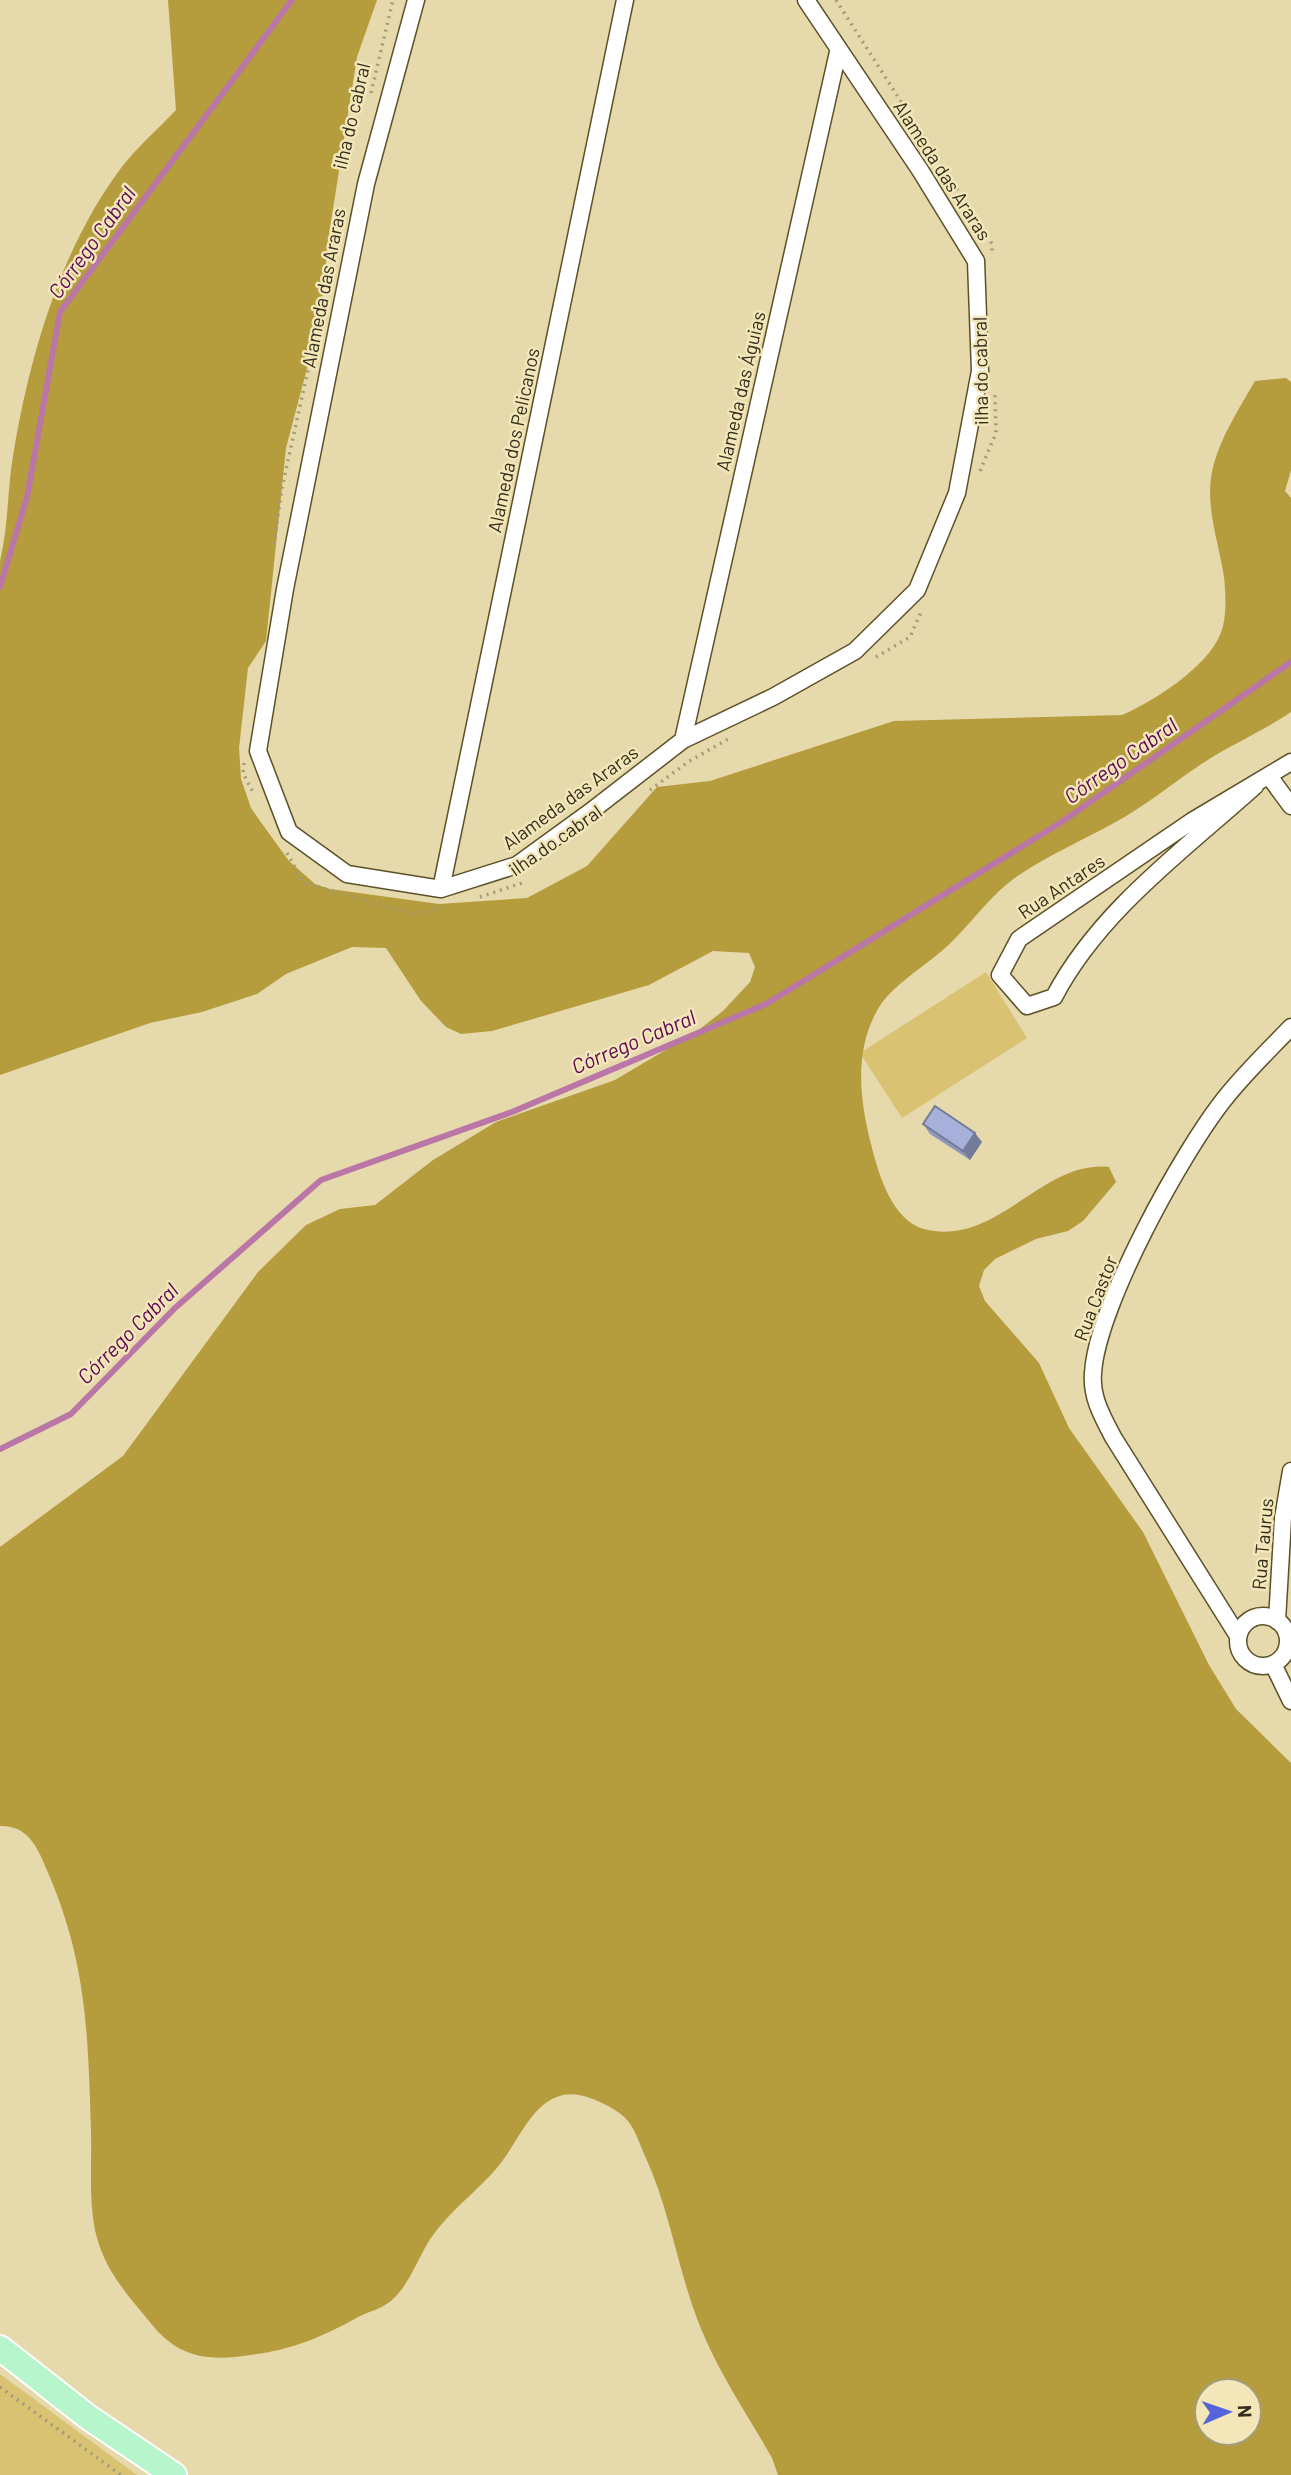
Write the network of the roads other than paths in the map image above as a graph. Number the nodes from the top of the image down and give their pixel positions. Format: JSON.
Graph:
{"nodes":[{"id":1,"x":416,"y":0,"type":"edge"},
{"id":2,"x":625,"y":0,"type":"edge"},
{"id":3,"x":806,"y":0,"type":"edge"},
{"id":4,"x":838,"y":51,"type":"junction"},
{"id":5,"x":683,"y":740,"type":"junction"},
{"id":6,"x":1291,"y":762,"type":"edge"},
{"id":7,"x":1269,"y":776,"type":"junction"},
{"id":8,"x":1255,"y":786,"type":"junction"},
{"id":9,"x":1291,"y":806,"type":"edge"},
{"id":10,"x":441,"y":889,"type":"junction"},
{"id":11,"x":1291,"y":1027,"type":"edge"},
{"id":12,"x":1291,"y":1471,"type":"edge"},
{"id":13,"x":1277,"y":1621,"type":"junction"},
{"id":14,"x":1238,"y":1636,"type":"junction"},
{"id":15,"x":1273,"y":1664,"type":"junction"},
{"id":16,"x":1291,"y":1701,"type":"edge"},
{"id":17,"x":0,"y":2348,"type":"edge"},
{"id":18,"x":174,"y":2475,"type":"edge"}],
"edges":[{"from":1,"to":10,"type":"street","name":"Alameda das Araras"},
{"from":2,"to":10,"type":"street","name":"Alameda dos Pelicanos"},
{"from":3,"to":4,"type":"street","name":"Alameda das Araras"},
{"from":4,"to":5,"type":"street","name":"Alameda das Águias"},
{"from":4,"to":5,"type":"street","name":"Alameda das Araras"},
{"from":5,"to":10,"type":"street","name":"Alameda das Araras"},
{"from":6,"to":7,"type":"street","name":"Rua Antares"},
{"from":7,"to":8,"type":"street","name":"Rua Antares"},
{"from":7,"to":9,"type":"street"},
{"from":8,"to":8,"type":"street","name":"Rua Antares"},
{"from":11,"to":14,"type":"street","name":"Rua Castor"},
{"from":12,"to":13,"type":"street","name":"Rua Taurus"},
{"from":13,"to":14,"type":"street"},
{"from":13,"to":15,"type":"street"},
{"from":14,"to":15,"type":"street"},
{"from":15,"to":16,"type":"street"},
{"from":17,"to":18,"type":"main road"}]}
